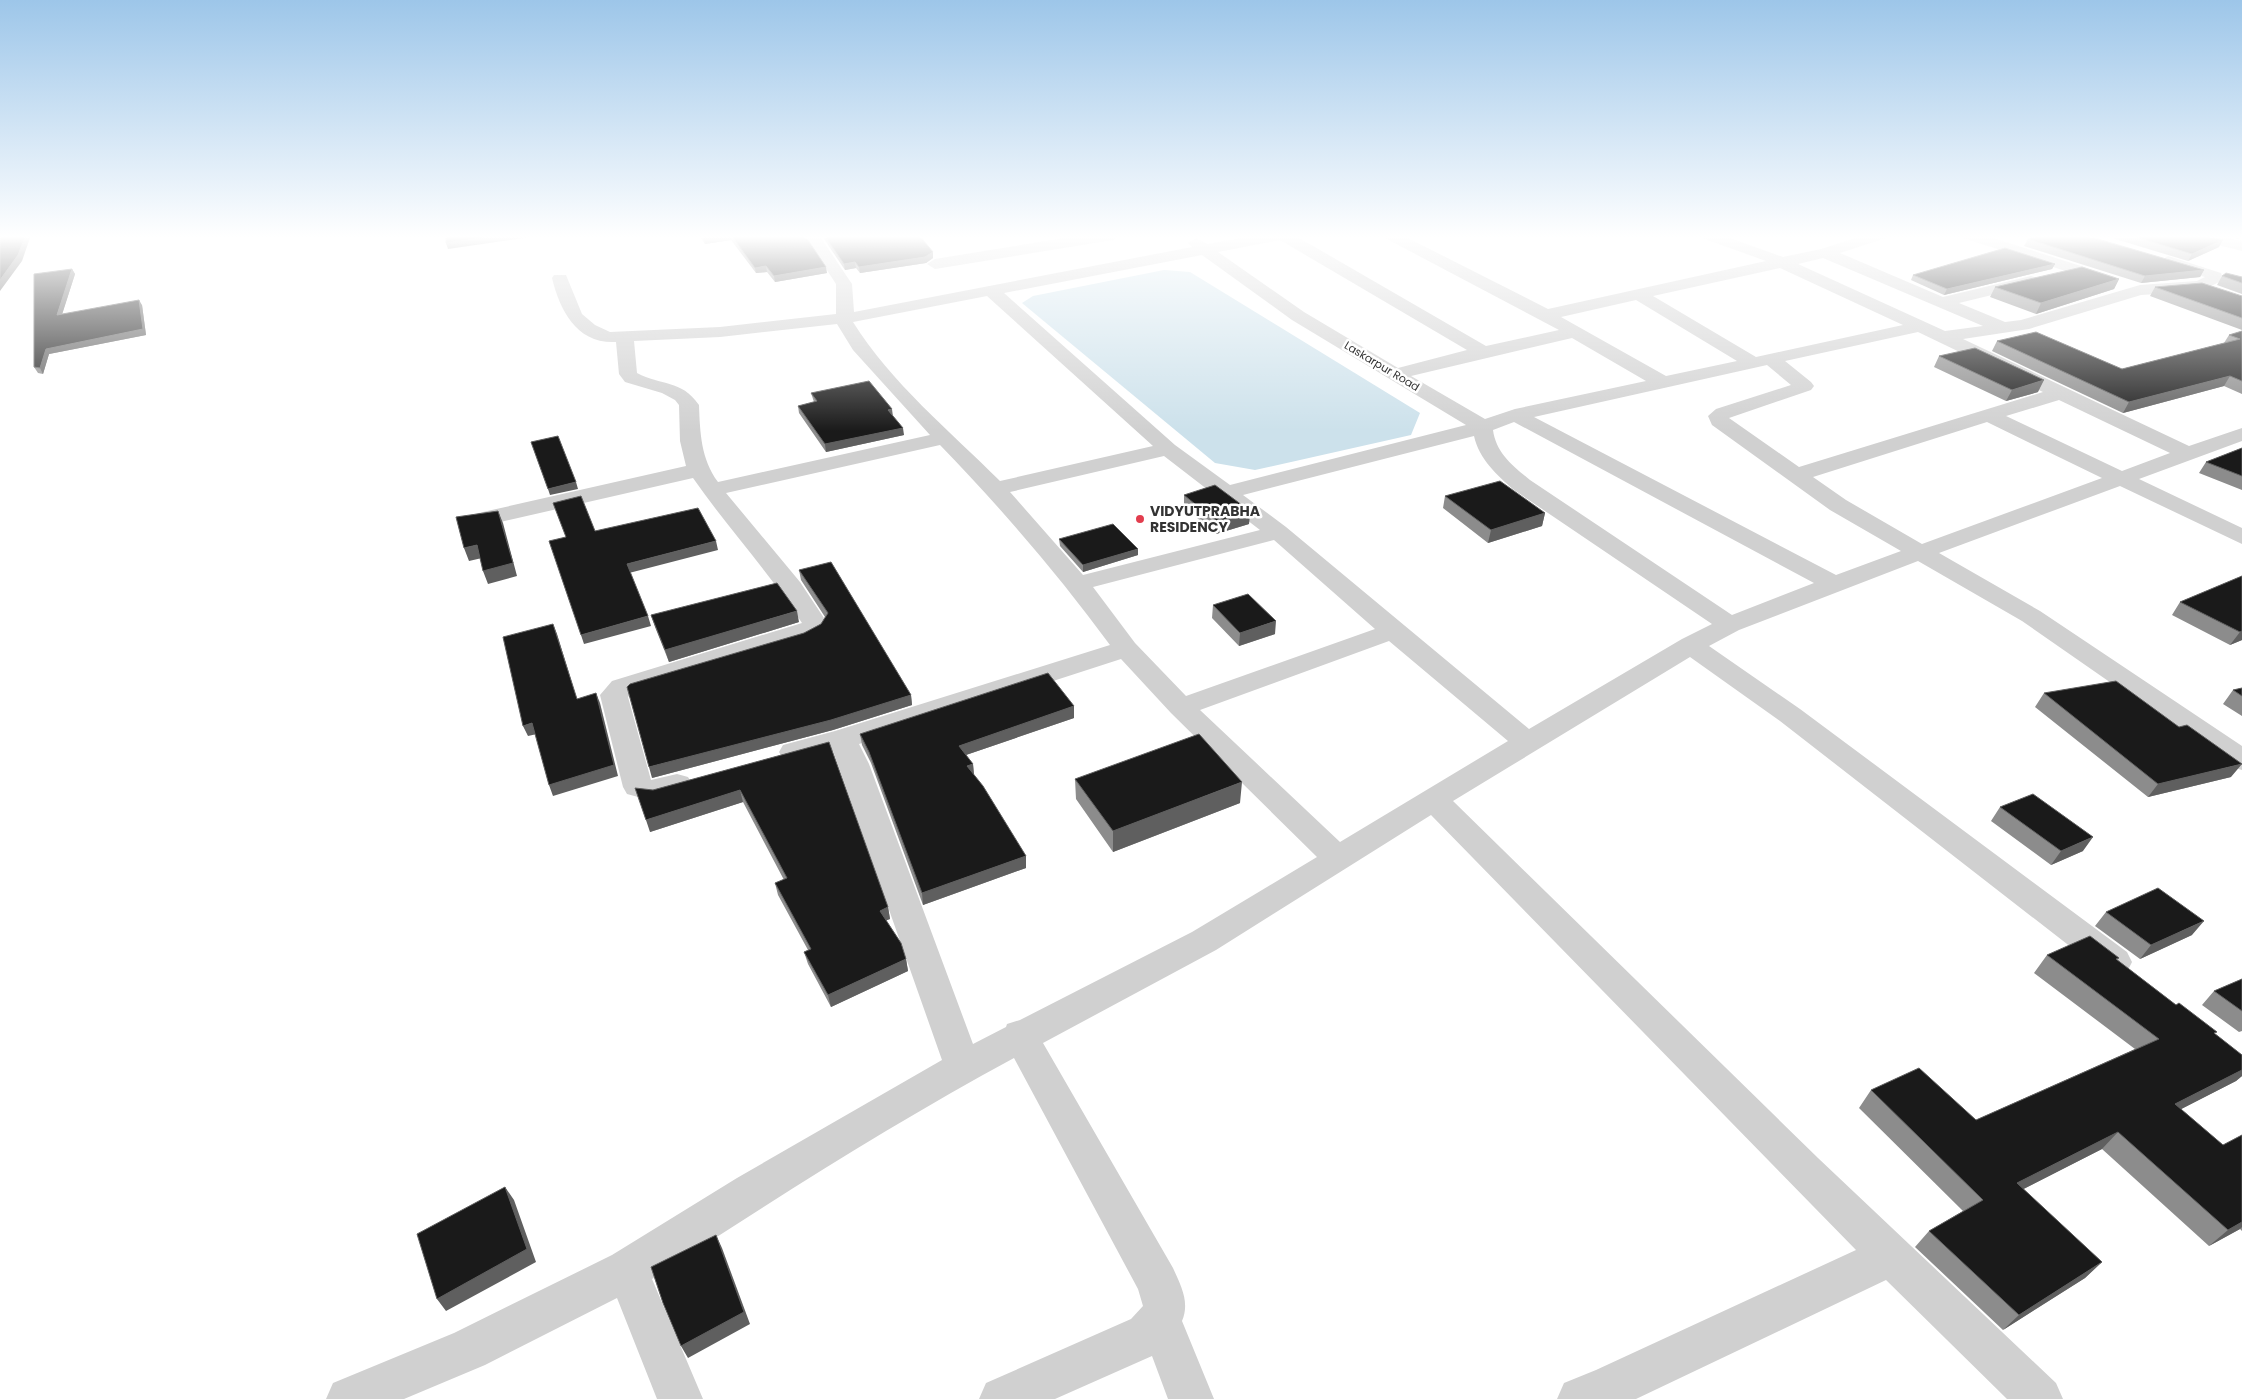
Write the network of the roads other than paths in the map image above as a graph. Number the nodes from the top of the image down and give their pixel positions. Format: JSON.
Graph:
{"nodes":[{"id":1,"x":567,"y":300,"type":"edge"},
{"id":2,"x":844,"y":300,"type":"edge"},
{"id":3,"x":936,"y":300,"type":"edge"},
{"id":4,"x":1002,"y":300,"type":"edge"},
{"id":5,"x":1276,"y":300,"type":"edge"},
{"id":6,"x":1394,"y":300,"type":"edge"},
{"id":7,"x":1516,"y":300,"type":"edge"},
{"id":8,"x":1616,"y":300,"type":"edge"},
{"id":9,"x":1650,"y":300,"type":"edge"},
{"id":10,"x":1864,"y":300,"type":"edge"},
{"id":11,"x":1938,"y":300,"type":"edge"},
{"id":12,"x":1949,"y":300,"type":"edge"},
{"id":13,"x":2106,"y":300,"type":"edge"},
{"id":14,"x":1942,"y":302,"type":"junction"},
{"id":15,"x":1546,"y":316,"type":"junction"},
{"id":16,"x":844,"y":318,"type":"junction"},
{"id":17,"x":1921,"y":326,"type":"junction"},
{"id":18,"x":2003,"y":328,"type":"junction"},
{"id":19,"x":1575,"y":332,"type":"junction"},
{"id":20,"x":1943,"y":337,"type":"junction"},
{"id":21,"x":625,"y":338,"type":"junction"},
{"id":22,"x":1483,"y":352,"type":"junction"},
{"id":23,"x":1762,"y":361,"type":"junction"},
{"id":24,"x":1395,"y":374,"type":"junction"},
{"id":25,"x":1664,"y":383,"type":"junction"},
{"id":26,"x":2061,"y":393,"type":"junction"},
{"id":27,"x":1515,"y":415,"type":"junction"},
{"id":28,"x":1988,"y":415,"type":"junction"},
{"id":29,"x":1483,"y":427,"type":"junction"},
{"id":30,"x":2240,"y":437,"type":"edge"},
{"id":31,"x":944,"y":438,"type":"junction"},
{"id":32,"x":1168,"y":449,"type":"junction"},
{"id":33,"x":2188,"y":454,"type":"junction"},
{"id":34,"x":698,"y":470,"type":"junction"},
{"id":35,"x":1794,"y":476,"type":"junction"},
{"id":36,"x":2121,"y":479,"type":"junction"},
{"id":37,"x":995,"y":489,"type":"junction"},
{"id":38,"x":712,"y":490,"type":"junction"},
{"id":39,"x":1226,"y":493,"type":"junction"},
{"id":40,"x":483,"y":519,"type":"edge"},
{"id":41,"x":1278,"y":532,"type":"junction"},
{"id":42,"x":2242,"y":537,"type":"edge"},
{"id":43,"x":1919,"y":552,"type":"junction"},
{"id":44,"x":1078,"y":584,"type":"junction"},
{"id":45,"x":1834,"y":584,"type":"junction"},
{"id":46,"x":1730,"y":625,"type":"junction"},
{"id":47,"x":1393,"y":631,"type":"junction"},
{"id":48,"x":1691,"y":644,"type":"junction"},
{"id":49,"x":1126,"y":649,"type":"junction"},
{"id":50,"x":1181,"y":707,"type":"junction"},
{"id":51,"x":842,"y":739,"type":"junction"},
{"id":52,"x":1527,"y":742,"type":"junction"},
{"id":53,"x":767,"y":759,"type":"edge"},
{"id":54,"x":2242,"y":760,"type":"edge"},
{"id":55,"x":702,"y":777,"type":"edge"},
{"id":56,"x":1433,"y":799,"type":"junction"},
{"id":57,"x":1338,"y":859,"type":"junction"},
{"id":58,"x":2139,"y":980,"type":"edge"},
{"id":59,"x":1020,"y":1035,"type":"junction"},
{"id":60,"x":963,"y":1067,"type":"junction"},
{"id":61,"x":1892,"y":1255,"type":"junction"},
{"id":62,"x":627,"y":1270,"type":"junction"},
{"id":63,"x":1161,"y":1322,"type":"junction"},
{"id":64,"x":349,"y":1399,"type":"edge"},
{"id":65,"x":680,"y":1399,"type":"edge"},
{"id":66,"x":1002,"y":1399,"type":"edge"},
{"id":67,"x":1191,"y":1399,"type":"edge"},
{"id":68,"x":1580,"y":1399,"type":"edge"},
{"id":69,"x":2040,"y":1399,"type":"edge"}],
"edges":[{"from":1,"to":21,"type":"street"},
{"from":2,"to":16,"type":"street"},
{"from":3,"to":16,"type":"street"},
{"from":4,"to":32,"type":"street"},
{"from":5,"to":24,"type":"street","name":"Laskarpur Road"},
{"from":6,"to":22,"type":"street"},
{"from":7,"to":15,"type":"street"},
{"from":8,"to":15,"type":"street"},
{"from":9,"to":23,"type":"street"},
{"from":10,"to":17,"type":"street"},
{"from":11,"to":14,"type":"street"},
{"from":12,"to":14,"type":"street"},
{"from":13,"to":18,"type":"street"},
{"from":14,"to":18,"type":"street"},
{"from":15,"to":19,"type":"street"},
{"from":16,"to":21,"type":"street"},
{"from":16,"to":31,"type":"street"},
{"from":17,"to":20,"type":"street"},
{"from":17,"to":23,"type":"street"},
{"from":18,"to":20,"type":"street"},
{"from":19,"to":22,"type":"street"},
{"from":19,"to":25,"type":"street"},
{"from":20,"to":26,"type":"street"},
{"from":21,"to":34,"type":"street"},
{"from":22,"to":24,"type":"street"},
{"from":23,"to":25,"type":"street"},
{"from":23,"to":35,"type":"street"},
{"from":24,"to":29,"type":"street","name":"Laskarpur Road"},
{"from":25,"to":27,"type":"street"},
{"from":26,"to":28,"type":"street"},
{"from":26,"to":33,"type":"street"},
{"from":27,"to":29,"type":"street"},
{"from":27,"to":45,"type":"street"},
{"from":28,"to":35,"type":"street"},
{"from":28,"to":36,"type":"street"},
{"from":29,"to":39,"type":"street"},
{"from":29,"to":46,"type":"street"},
{"from":30,"to":33,"type":"street"},
{"from":31,"to":37,"type":"street"},
{"from":31,"to":38,"type":"street"},
{"from":32,"to":37,"type":"street"},
{"from":32,"to":39,"type":"street"},
{"from":33,"to":36,"type":"street"},
{"from":34,"to":38,"type":"street"},
{"from":34,"to":40,"type":"street"},
{"from":35,"to":43,"type":"street"},
{"from":36,"to":42,"type":"street"},
{"from":36,"to":43,"type":"street"},
{"from":37,"to":44,"type":"street"},
{"from":38,"to":55,"type":"street"},
{"from":39,"to":41,"type":"street"},
{"from":41,"to":44,"type":"street"},
{"from":41,"to":47,"type":"street"},
{"from":43,"to":45,"type":"street"},
{"from":43,"to":54,"type":"street"},
{"from":44,"to":49,"type":"street"},
{"from":45,"to":46,"type":"street"},
{"from":46,"to":48,"type":"street"},
{"from":47,"to":50,"type":"street"},
{"from":47,"to":52,"type":"street"},
{"from":48,"to":52,"type":"street"},
{"from":48,"to":58,"type":"street"},
{"from":49,"to":50,"type":"street"},
{"from":49,"to":51,"type":"street"},
{"from":50,"to":57,"type":"street"},
{"from":51,"to":53,"type":"street"},
{"from":51,"to":60,"type":"street"},
{"from":52,"to":56,"type":"street"},
{"from":56,"to":57,"type":"street"},
{"from":56,"to":61,"type":"street"},
{"from":57,"to":59,"type":"street"},
{"from":59,"to":60,"type":"street"},
{"from":59,"to":63,"type":"street"},
{"from":60,"to":62,"type":"street"},
{"from":61,"to":68,"type":"street"},
{"from":61,"to":69,"type":"street"},
{"from":62,"to":64,"type":"street"},
{"from":62,"to":65,"type":"street"},
{"from":63,"to":66,"type":"street"},
{"from":63,"to":67,"type":"street"}]}
